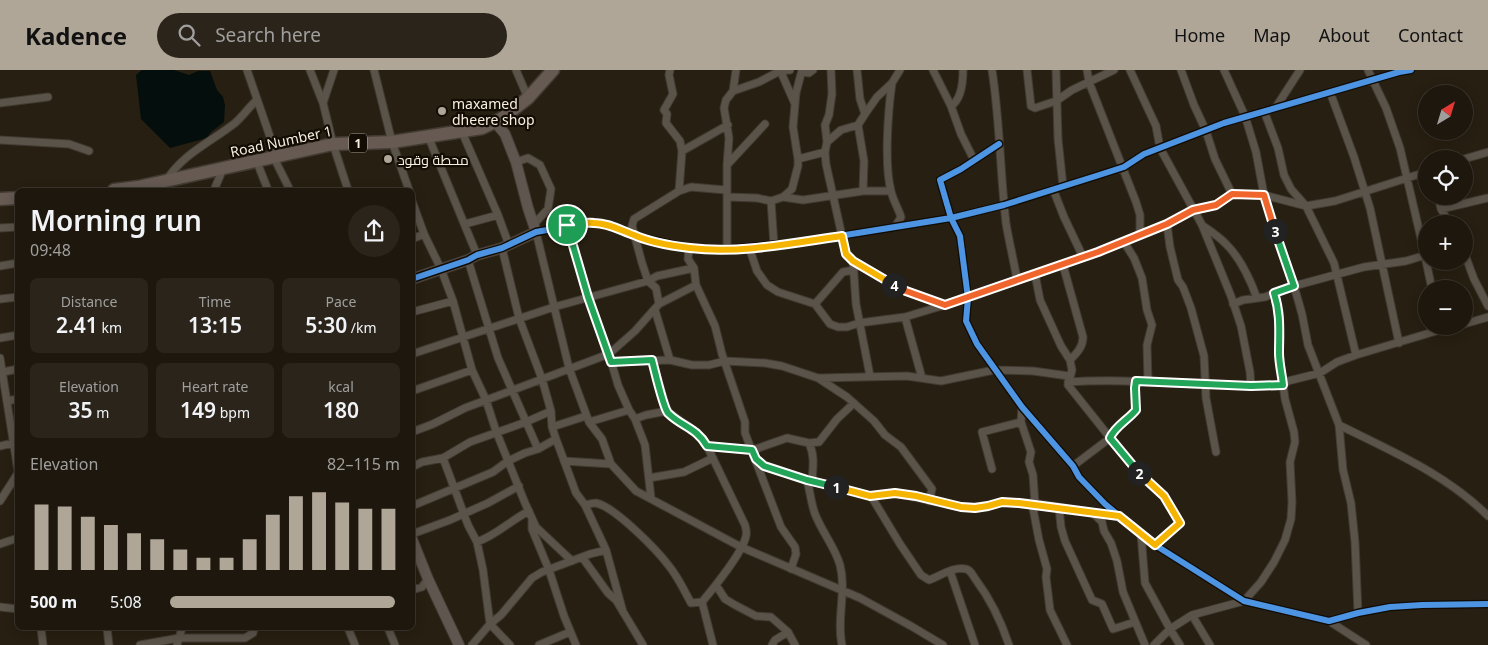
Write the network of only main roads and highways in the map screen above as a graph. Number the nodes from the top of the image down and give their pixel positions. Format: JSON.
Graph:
{"nodes":[{"id":1,"x":554,"y":70,"type":"edge"},
{"id":2,"x":130,"y":188,"type":"edge"},
{"id":3,"x":15,"y":198,"type":"edge"},
{"id":4,"x":0,"y":199,"type":"edge"}],
"edges":[{"from":1,"to":2,"type":"highway","name":"Road Number 1","number":"1"},
{"from":3,"to":4,"type":"highway"}]}
